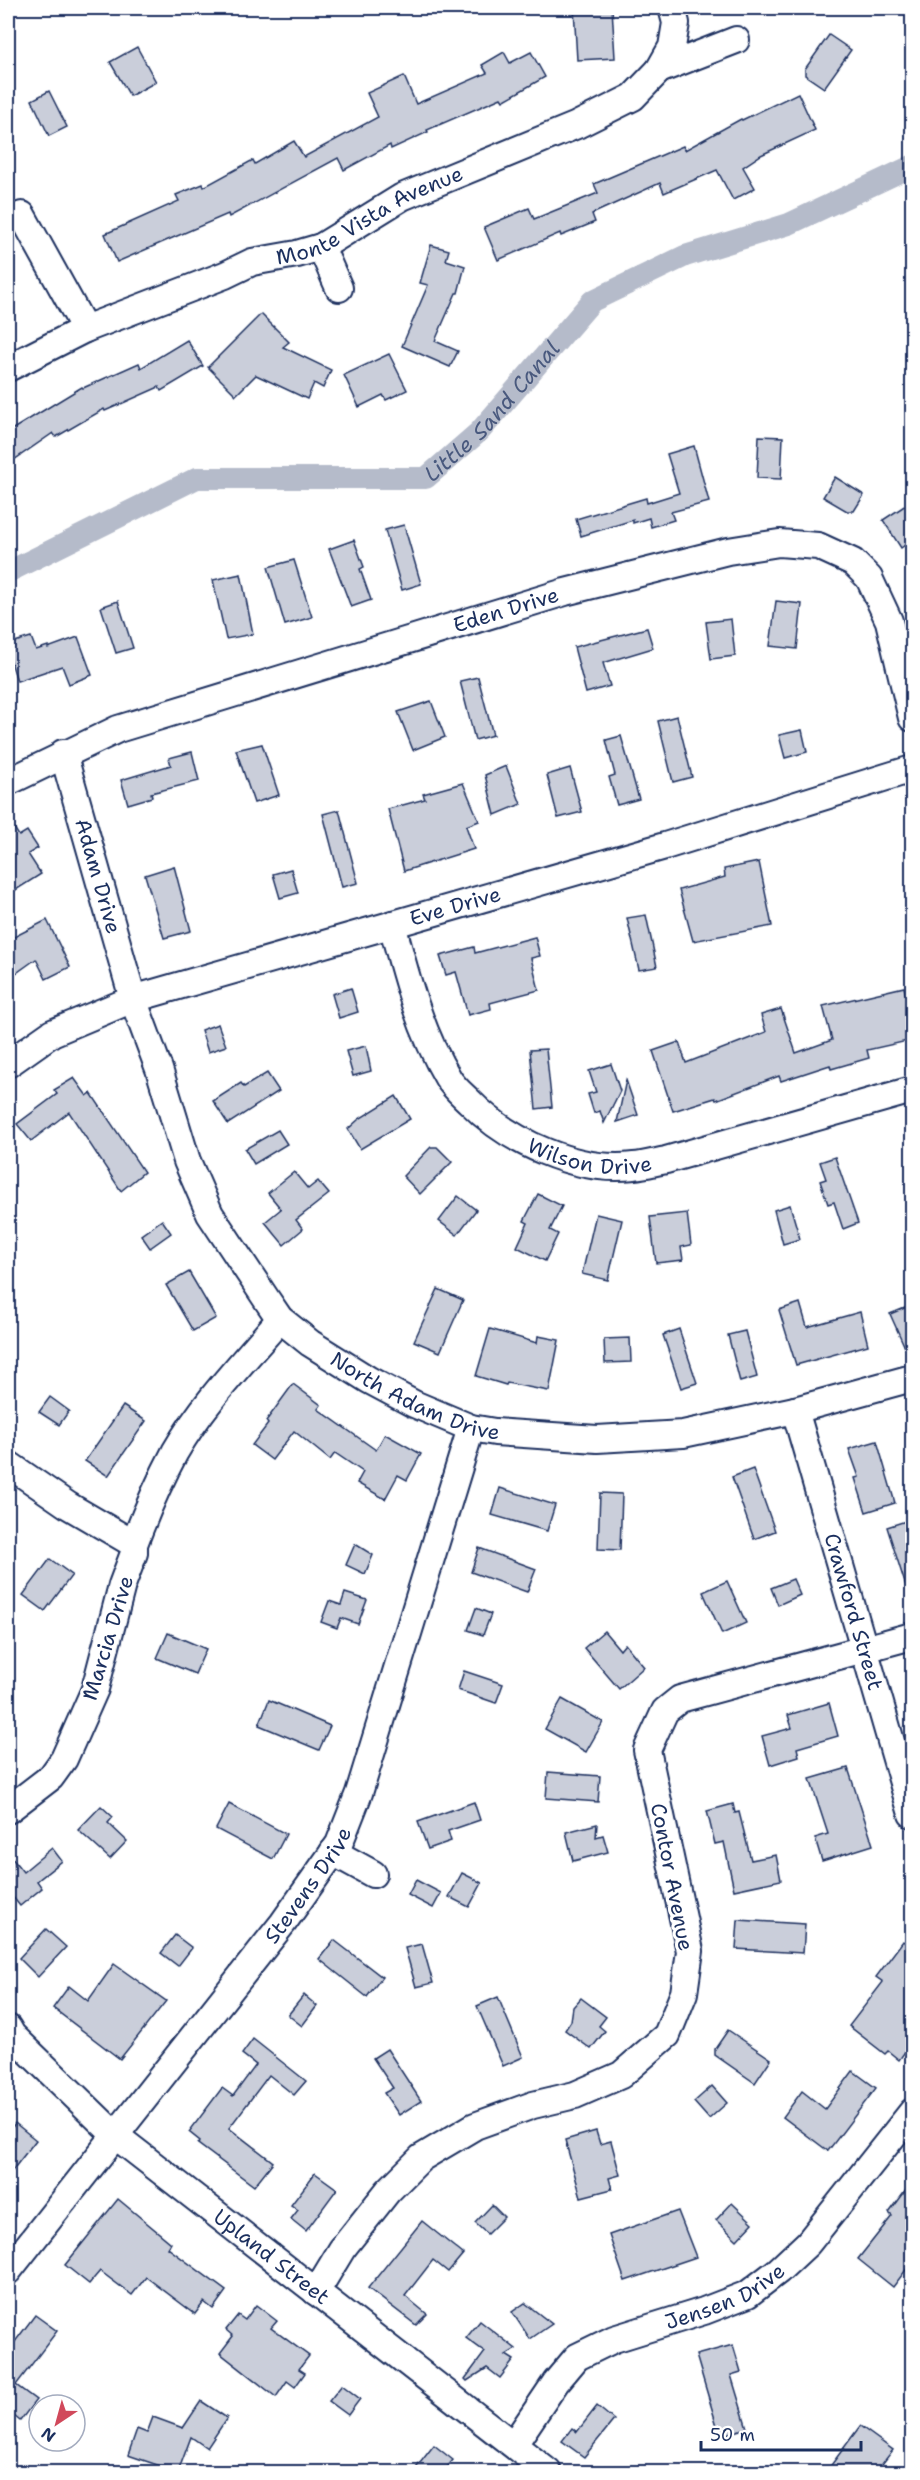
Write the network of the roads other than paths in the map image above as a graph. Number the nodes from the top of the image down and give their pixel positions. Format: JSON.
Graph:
{"nodes":[{"id":1,"x":672,"y":8,"type":"edge"},
{"id":2,"x":736,"y":40,"type":"dead end"},
{"id":3,"x":659,"y":70,"type":"junction"},
{"id":4,"x":22,"y":215,"type":"dead end"},
{"id":5,"x":321,"y":247,"type":"junction"},
{"id":6,"x":339,"y":288,"type":"dead end"},
{"id":7,"x":85,"y":329,"type":"junction"},
{"id":8,"x":8,"y":368,"type":"edge"},
{"id":9,"x":912,"y":718,"type":"edge"},
{"id":10,"x":63,"y":753,"type":"junction"},
{"id":11,"x":912,"y":770,"type":"edge"},
{"id":12,"x":8,"y":782,"type":"edge"},
{"id":13,"x":392,"y":924,"type":"junction"},
{"id":14,"x":133,"y":999,"type":"junction"},
{"id":15,"x":8,"y":1064,"type":"edge"},
{"id":16,"x":912,"y":1090,"type":"edge"},
{"id":17,"x":280,"y":1319,"type":"junction"},
{"id":18,"x":912,"y":1378,"type":"edge"},
{"id":19,"x":795,"y":1410,"type":"junction"},
{"id":20,"x":471,"y":1428,"type":"junction"},
{"id":21,"x":8,"y":1464,"type":"edge"},
{"id":22,"x":134,"y":1544,"type":"junction"},
{"id":23,"x":912,"y":1636,"type":"edge"},
{"id":24,"x":865,"y":1649,"type":"junction"},
{"id":25,"x":8,"y":1810,"type":"edge"},
{"id":26,"x":912,"y":1814,"type":"edge"},
{"id":27,"x":333,"y":1852,"type":"junction"},
{"id":28,"x":373,"y":1874,"type":"dead end"},
{"id":29,"x":8,"y":2028,"type":"edge"},
{"id":30,"x":912,"y":2112,"type":"edge"},
{"id":31,"x":116,"y":2136,"type":"junction"},
{"id":32,"x":8,"y":2271,"type":"edge"},
{"id":33,"x":316,"y":2292,"type":"junction"},
{"id":34,"x":514,"y":2444,"type":"junction"},
{"id":35,"x":548,"y":2472,"type":"edge"}],
"edges":[{"from":1,"to":3,"type":"street","name":"Monte Vista Avenue"},
{"from":2,"to":3,"type":"street"},
{"from":3,"to":5,"type":"street","name":"Monte Vista Avenue"},
{"from":4,"to":7,"type":"street"},
{"from":5,"to":6,"type":"street"},
{"from":5,"to":7,"type":"street","name":"Monte Vista Avenue"},
{"from":7,"to":8,"type":"street","name":"Monte Vista Avenue"},
{"from":9,"to":10,"type":"street","name":"Eden Drive"},
{"from":10,"to":12,"type":"street","name":"Eden Drive"},
{"from":10,"to":14,"type":"street","name":"Adam Drive"},
{"from":11,"to":13,"type":"street","name":"Eve Drive"},
{"from":13,"to":14,"type":"street","name":"Eve Drive"},
{"from":13,"to":16,"type":"street","name":"Wilson Drive"},
{"from":14,"to":15,"type":"street","name":"Eve Drive"},
{"from":14,"to":17,"type":"street","name":"North Adam Drive"},
{"from":17,"to":20,"type":"street","name":"North Adam Drive"},
{"from":17,"to":22,"type":"street","name":"Marcia Drive"},
{"from":18,"to":19,"type":"street","name":"North Adam Drive"},
{"from":19,"to":20,"type":"street","name":"North Adam Drive"},
{"from":19,"to":24,"type":"street","name":"Crawford Street"},
{"from":20,"to":27,"type":"street","name":"Stevens Drive"},
{"from":21,"to":22,"type":"street"},
{"from":22,"to":25,"type":"street","name":"Marcia Drive"},
{"from":23,"to":24,"type":"street","name":"Contor Avenue"},
{"from":24,"to":26,"type":"street","name":"Crawford Street"},
{"from":24,"to":33,"type":"street","name":"Contor Avenue"},
{"from":27,"to":28,"type":"street"},
{"from":27,"to":31,"type":"street","name":"Stevens Drive"},
{"from":29,"to":31,"type":"street","name":"Upland Street"},
{"from":30,"to":34,"type":"street","name":"Jensen Drive"},
{"from":31,"to":32,"type":"street","name":"Stevens Drive"},
{"from":31,"to":33,"type":"street","name":"Upland Street"},
{"from":33,"to":34,"type":"street","name":"Upland Street"},
{"from":34,"to":35,"type":"street","name":"Upland Street"}]}
